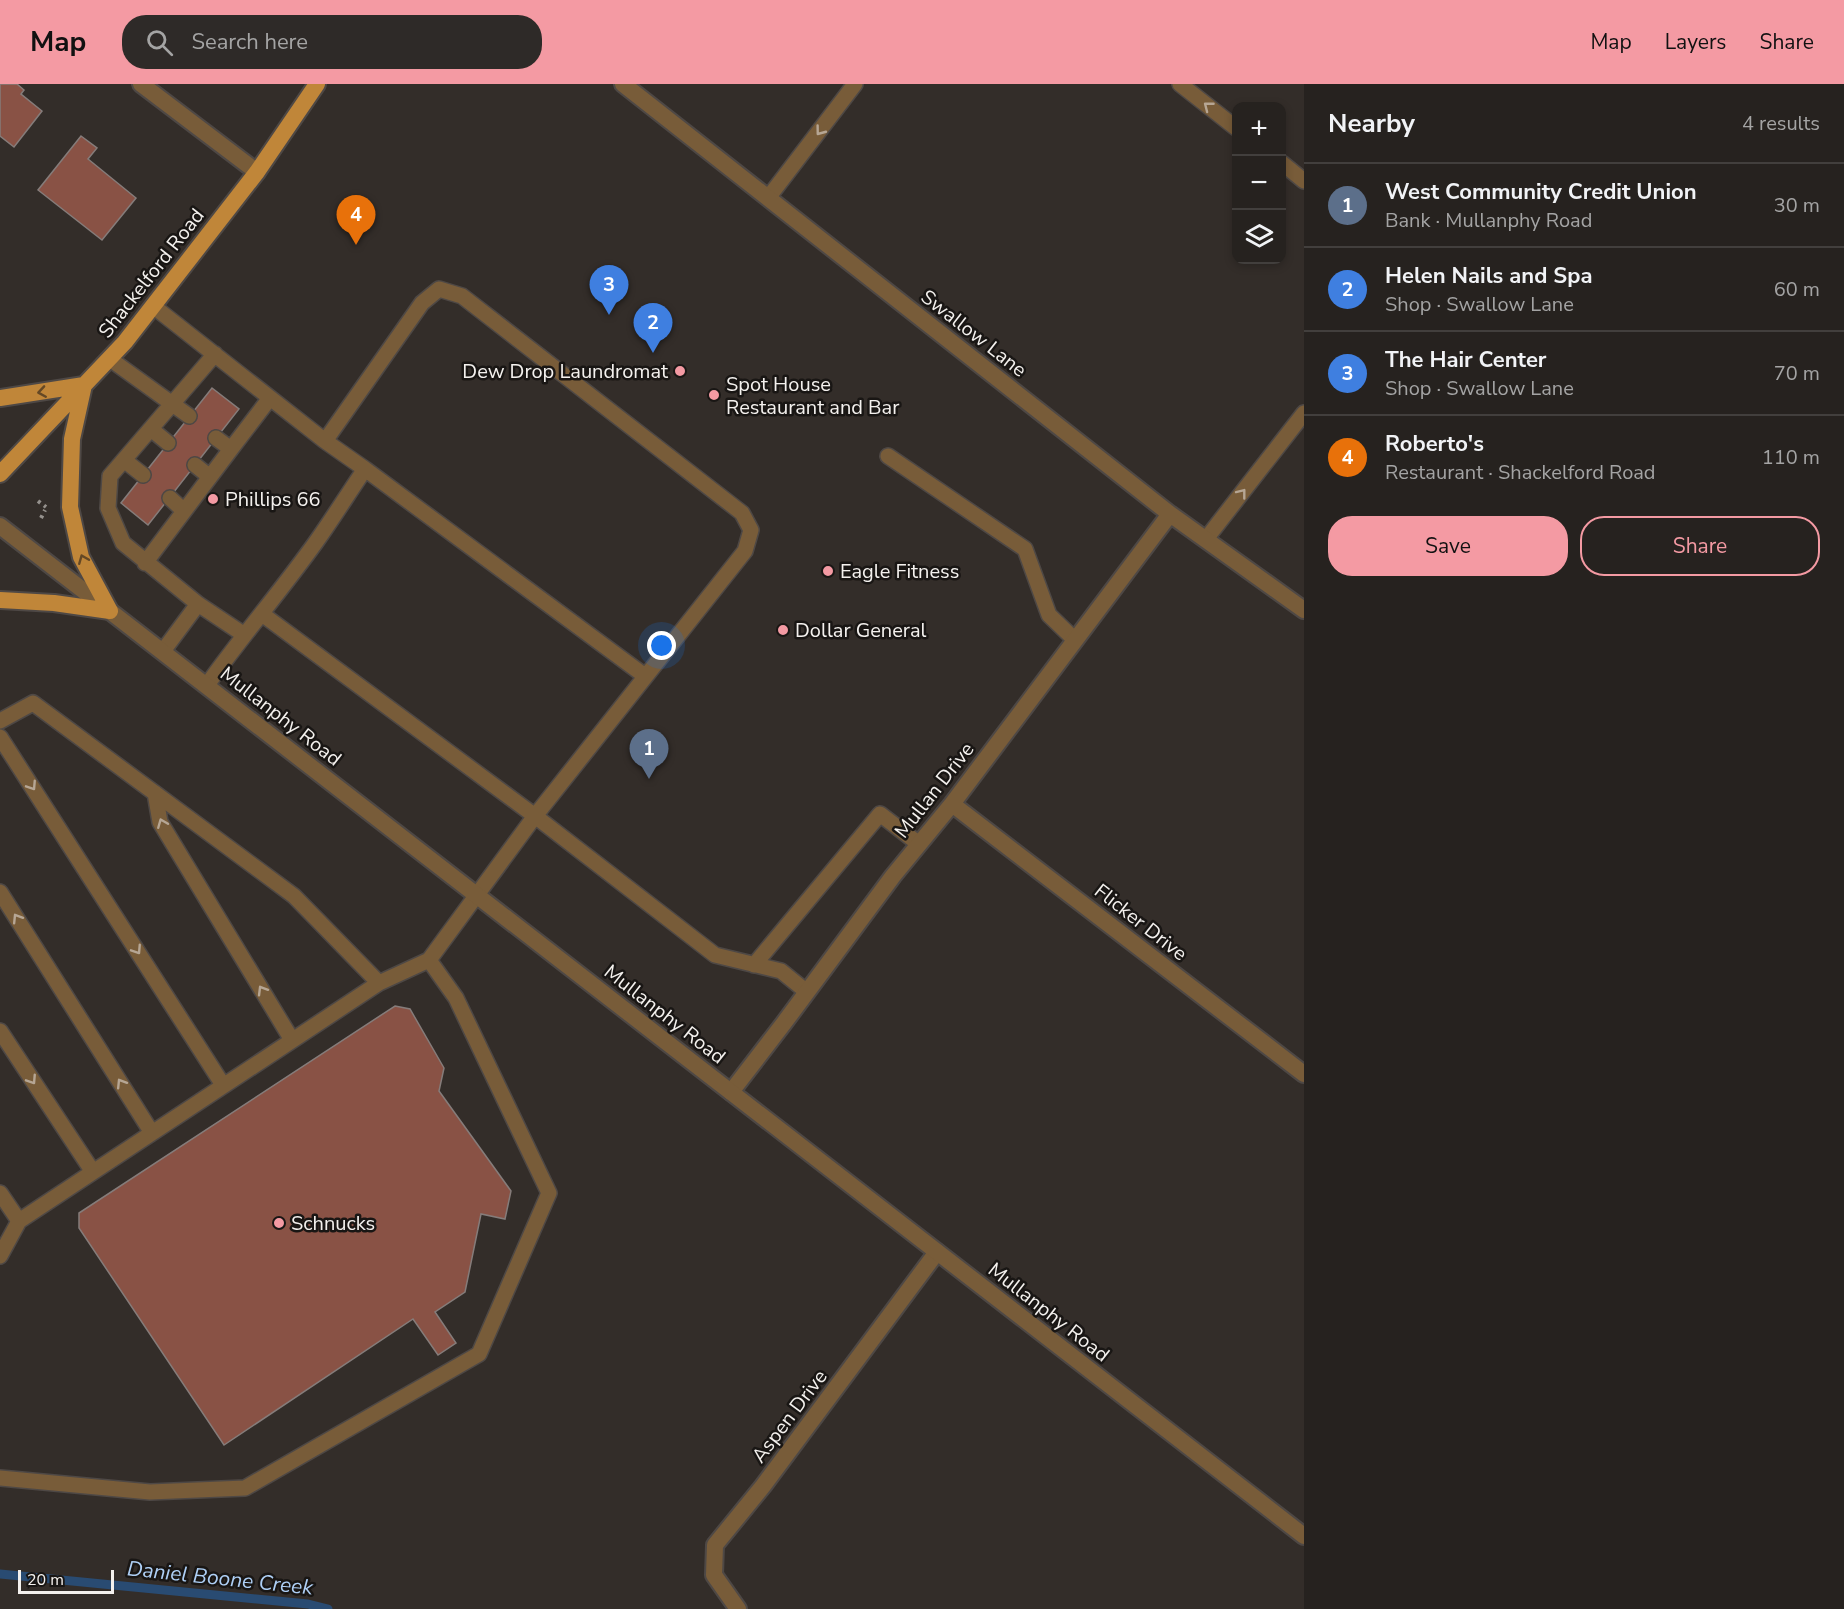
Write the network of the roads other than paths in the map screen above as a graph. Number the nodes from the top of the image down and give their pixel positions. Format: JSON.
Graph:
{"nodes":[{"id":1,"x":141,"y":84,"type":"edge"},
{"id":2,"x":317,"y":84,"type":"edge"},
{"id":3,"x":623,"y":84,"type":"edge"},
{"id":4,"x":855,"y":84,"type":"edge"},
{"id":5,"x":1180,"y":84,"type":"edge"},
{"id":6,"x":1232,"y":125,"type":"edge"},
{"id":7,"x":1286,"y":167,"type":"edge"},
{"id":8,"x":257,"y":172,"type":"junction"},
{"id":9,"x":1304,"y":181,"type":"edge"},
{"id":10,"x":768,"y":198,"type":"junction"},
{"id":11,"x":153,"y":306,"type":"junction"},
{"id":12,"x":215,"y":354,"type":"junction"},
{"id":13,"x":110,"y":359,"type":"junction"},
{"id":14,"x":84,"y":385,"type":"junction"},
{"id":15,"x":0,"y":398,"type":"edge"},
{"id":16,"x":270,"y":398,"type":"junction"},
{"id":17,"x":172,"y":405,"type":"junction"},
{"id":18,"x":1304,"y":413,"type":"edge"},
{"id":19,"x":189,"y":416,"type":"dead end"},
{"id":20,"x":151,"y":429,"type":"junction"},
{"id":21,"x":216,"y":438,"type":"dead end"},
{"id":22,"x":325,"y":441,"type":"junction"},
{"id":23,"x":168,"y":444,"type":"dead end"},
{"id":24,"x":231,"y":449,"type":"junction"},
{"id":25,"x":888,"y":456,"type":"dead end"},
{"id":26,"x":124,"y":460,"type":"junction"},
{"id":27,"x":195,"y":465,"type":"dead end"},
{"id":28,"x":365,"y":470,"type":"junction"},
{"id":29,"x":0,"y":474,"type":"edge"},
{"id":30,"x":143,"y":475,"type":"dead end"},
{"id":31,"x":210,"y":477,"type":"junction"},
{"id":32,"x":170,"y":498,"type":"dead end"},
{"id":33,"x":184,"y":511,"type":"junction"},
{"id":34,"x":1170,"y":514,"type":"junction"},
{"id":35,"x":0,"y":526,"type":"edge"},
{"id":36,"x":1206,"y":539,"type":"junction"},
{"id":37,"x":146,"y":563,"type":"junction"},
{"id":38,"x":0,"y":600,"type":"edge"},
{"id":39,"x":198,"y":604,"type":"junction"},
{"id":40,"x":1304,"y":610,"type":"edge"},
{"id":41,"x":110,"y":611,"type":"junction"},
{"id":42,"x":262,"y":614,"type":"junction"},
{"id":43,"x":243,"y":634,"type":"junction"},
{"id":44,"x":1075,"y":640,"type":"junction"},
{"id":45,"x":163,"y":651,"type":"junction"},
{"id":46,"x":645,"y":676,"type":"junction"},
{"id":47,"x":207,"y":685,"type":"junction"},
{"id":48,"x":0,"y":721,"type":"edge"},
{"id":49,"x":0,"y":737,"type":"edge"},
{"id":50,"x":155,"y":793,"type":"junction"},
{"id":51,"x":952,"y":804,"type":"junction"},
{"id":52,"x":535,"y":816,"type":"junction"},
{"id":53,"x":919,"y":844,"type":"junction"},
{"id":54,"x":0,"y":891,"type":"edge"},
{"id":55,"x":476,"y":895,"type":"junction"},
{"id":56,"x":429,"y":960,"type":"junction"},
{"id":57,"x":754,"y":965,"type":"junction"},
{"id":58,"x":379,"y":982,"type":"junction"},
{"id":59,"x":807,"y":992,"type":"junction"},
{"id":60,"x":0,"y":1031,"type":"edge"},
{"id":61,"x":292,"y":1040,"type":"junction"},
{"id":62,"x":1304,"y":1074,"type":"edge"},
{"id":63,"x":223,"y":1085,"type":"junction"},
{"id":64,"x":731,"y":1092,"type":"junction"},
{"id":65,"x":153,"y":1132,"type":"junction"},
{"id":66,"x":93,"y":1172,"type":"junction"},
{"id":67,"x":0,"y":1193,"type":"edge"},
{"id":68,"x":19,"y":1221,"type":"junction"},
{"id":69,"x":937,"y":1252,"type":"junction"},
{"id":70,"x":0,"y":1256,"type":"edge"},
{"id":71,"x":0,"y":1478,"type":"edge"},
{"id":72,"x":1304,"y":1536,"type":"edge"},
{"id":73,"x":738,"y":1609,"type":"edge"}],
"edges":[{"from":1,"to":8,"type":"street"},
{"from":2,"to":8,"type":"main road","name":"Shackelford Road"},
{"from":3,"to":10,"type":"street","name":"Swallow Lane"},
{"from":4,"to":10,"type":"lane","one_way":true},
{"from":6,"to":5,"type":"lane","one_way":true},
{"from":7,"to":9,"type":"lane"},
{"from":8,"to":11,"type":"main road","name":"Shackelford Road"},
{"from":10,"to":34,"type":"street","name":"Swallow Lane"},
{"from":11,"to":12,"type":"lane"},
{"from":11,"to":13,"type":"main road","name":"Shackelford Road"},
{"from":12,"to":16,"type":"lane"},
{"from":12,"to":17,"type":"lane"},
{"from":13,"to":14,"type":"main road","name":"Shackelford Road"},
{"from":13,"to":17,"type":"lane"},
{"from":14,"to":15,"type":"main road","one_way":true},
{"from":14,"to":29,"type":"main road","name":"Shackelford Road"},
{"from":41,"to":14,"type":"main road","one_way":true},
{"from":16,"to":22,"type":"lane"},
{"from":16,"to":24,"type":"lane"},
{"from":17,"to":19,"type":"lane"},
{"from":17,"to":20,"type":"lane"},
{"from":36,"to":18,"type":"lane","one_way":true},
{"from":20,"to":23,"type":"lane"},
{"from":20,"to":26,"type":"lane"},
{"from":21,"to":24,"type":"lane"},
{"from":22,"to":28,"type":"lane"},
{"from":22,"to":46,"type":"lane"},
{"from":24,"to":31,"type":"lane"},
{"from":25,"to":44,"type":"lane"},
{"from":26,"to":30,"type":"lane"},
{"from":26,"to":37,"type":"lane"},
{"from":27,"to":31,"type":"lane"},
{"from":28,"to":42,"type":"lane"},
{"from":28,"to":46,"type":"lane"},
{"from":31,"to":33,"type":"lane"},
{"from":32,"to":33,"type":"lane"},
{"from":33,"to":37,"type":"lane"},
{"from":34,"to":36,"type":"street","name":"Swallow Lane"},
{"from":34,"to":44,"type":"street","name":"Mullan Drive"},
{"from":35,"to":41,"type":"street","name":"Mullanphy Road"},
{"from":36,"to":40,"type":"street","name":"Swallow Lane"},
{"from":37,"to":39,"type":"lane"},
{"from":38,"to":41,"type":"main road"},
{"from":39,"to":43,"type":"lane"},
{"from":39,"to":45,"type":"lane"},
{"from":41,"to":45,"type":"street","name":"Mullanphy Road"},
{"from":42,"to":43,"type":"lane"},
{"from":42,"to":52,"type":"lane"},
{"from":43,"to":47,"type":"lane"},
{"from":44,"to":51,"type":"street","name":"Mullan Drive"},
{"from":45,"to":47,"type":"street","name":"Mullanphy Road"},
{"from":46,"to":52,"type":"lane"},
{"from":47,"to":55,"type":"street","name":"Mullanphy Road"},
{"from":48,"to":50,"type":"lane"},
{"from":49,"to":63,"type":"lane","one_way":true},
{"from":50,"to":58,"type":"lane"},
{"from":61,"to":50,"type":"lane","one_way":true},
{"from":51,"to":53,"type":"street","name":"Mullan Drive"},
{"from":51,"to":62,"type":"street","name":"Flicker Drive"},
{"from":52,"to":55,"type":"lane"},
{"from":52,"to":57,"type":"lane"},
{"from":53,"to":57,"type":"lane"},
{"from":53,"to":59,"type":"street","name":"Mullan Drive"},
{"from":65,"to":54,"type":"lane","one_way":true},
{"from":55,"to":56,"type":"lane"},
{"from":55,"to":64,"type":"street","name":"Mullanphy Road"},
{"from":56,"to":58,"type":"lane"},
{"from":56,"to":71,"type":"lane"},
{"from":57,"to":59,"type":"lane"},
{"from":58,"to":61,"type":"lane"},
{"from":59,"to":64,"type":"street","name":"Mullan Drive"},
{"from":60,"to":66,"type":"lane","one_way":true},
{"from":61,"to":63,"type":"lane"},
{"from":63,"to":65,"type":"lane"},
{"from":64,"to":69,"type":"street","name":"Mullanphy Road"},
{"from":65,"to":66,"type":"lane"},
{"from":66,"to":68,"type":"lane"},
{"from":67,"to":68,"type":"lane"},
{"from":68,"to":70,"type":"lane"},
{"from":69,"to":72,"type":"street","name":"Mullanphy Road"},
{"from":69,"to":73,"type":"street","name":"Aspen Drive"}]}
